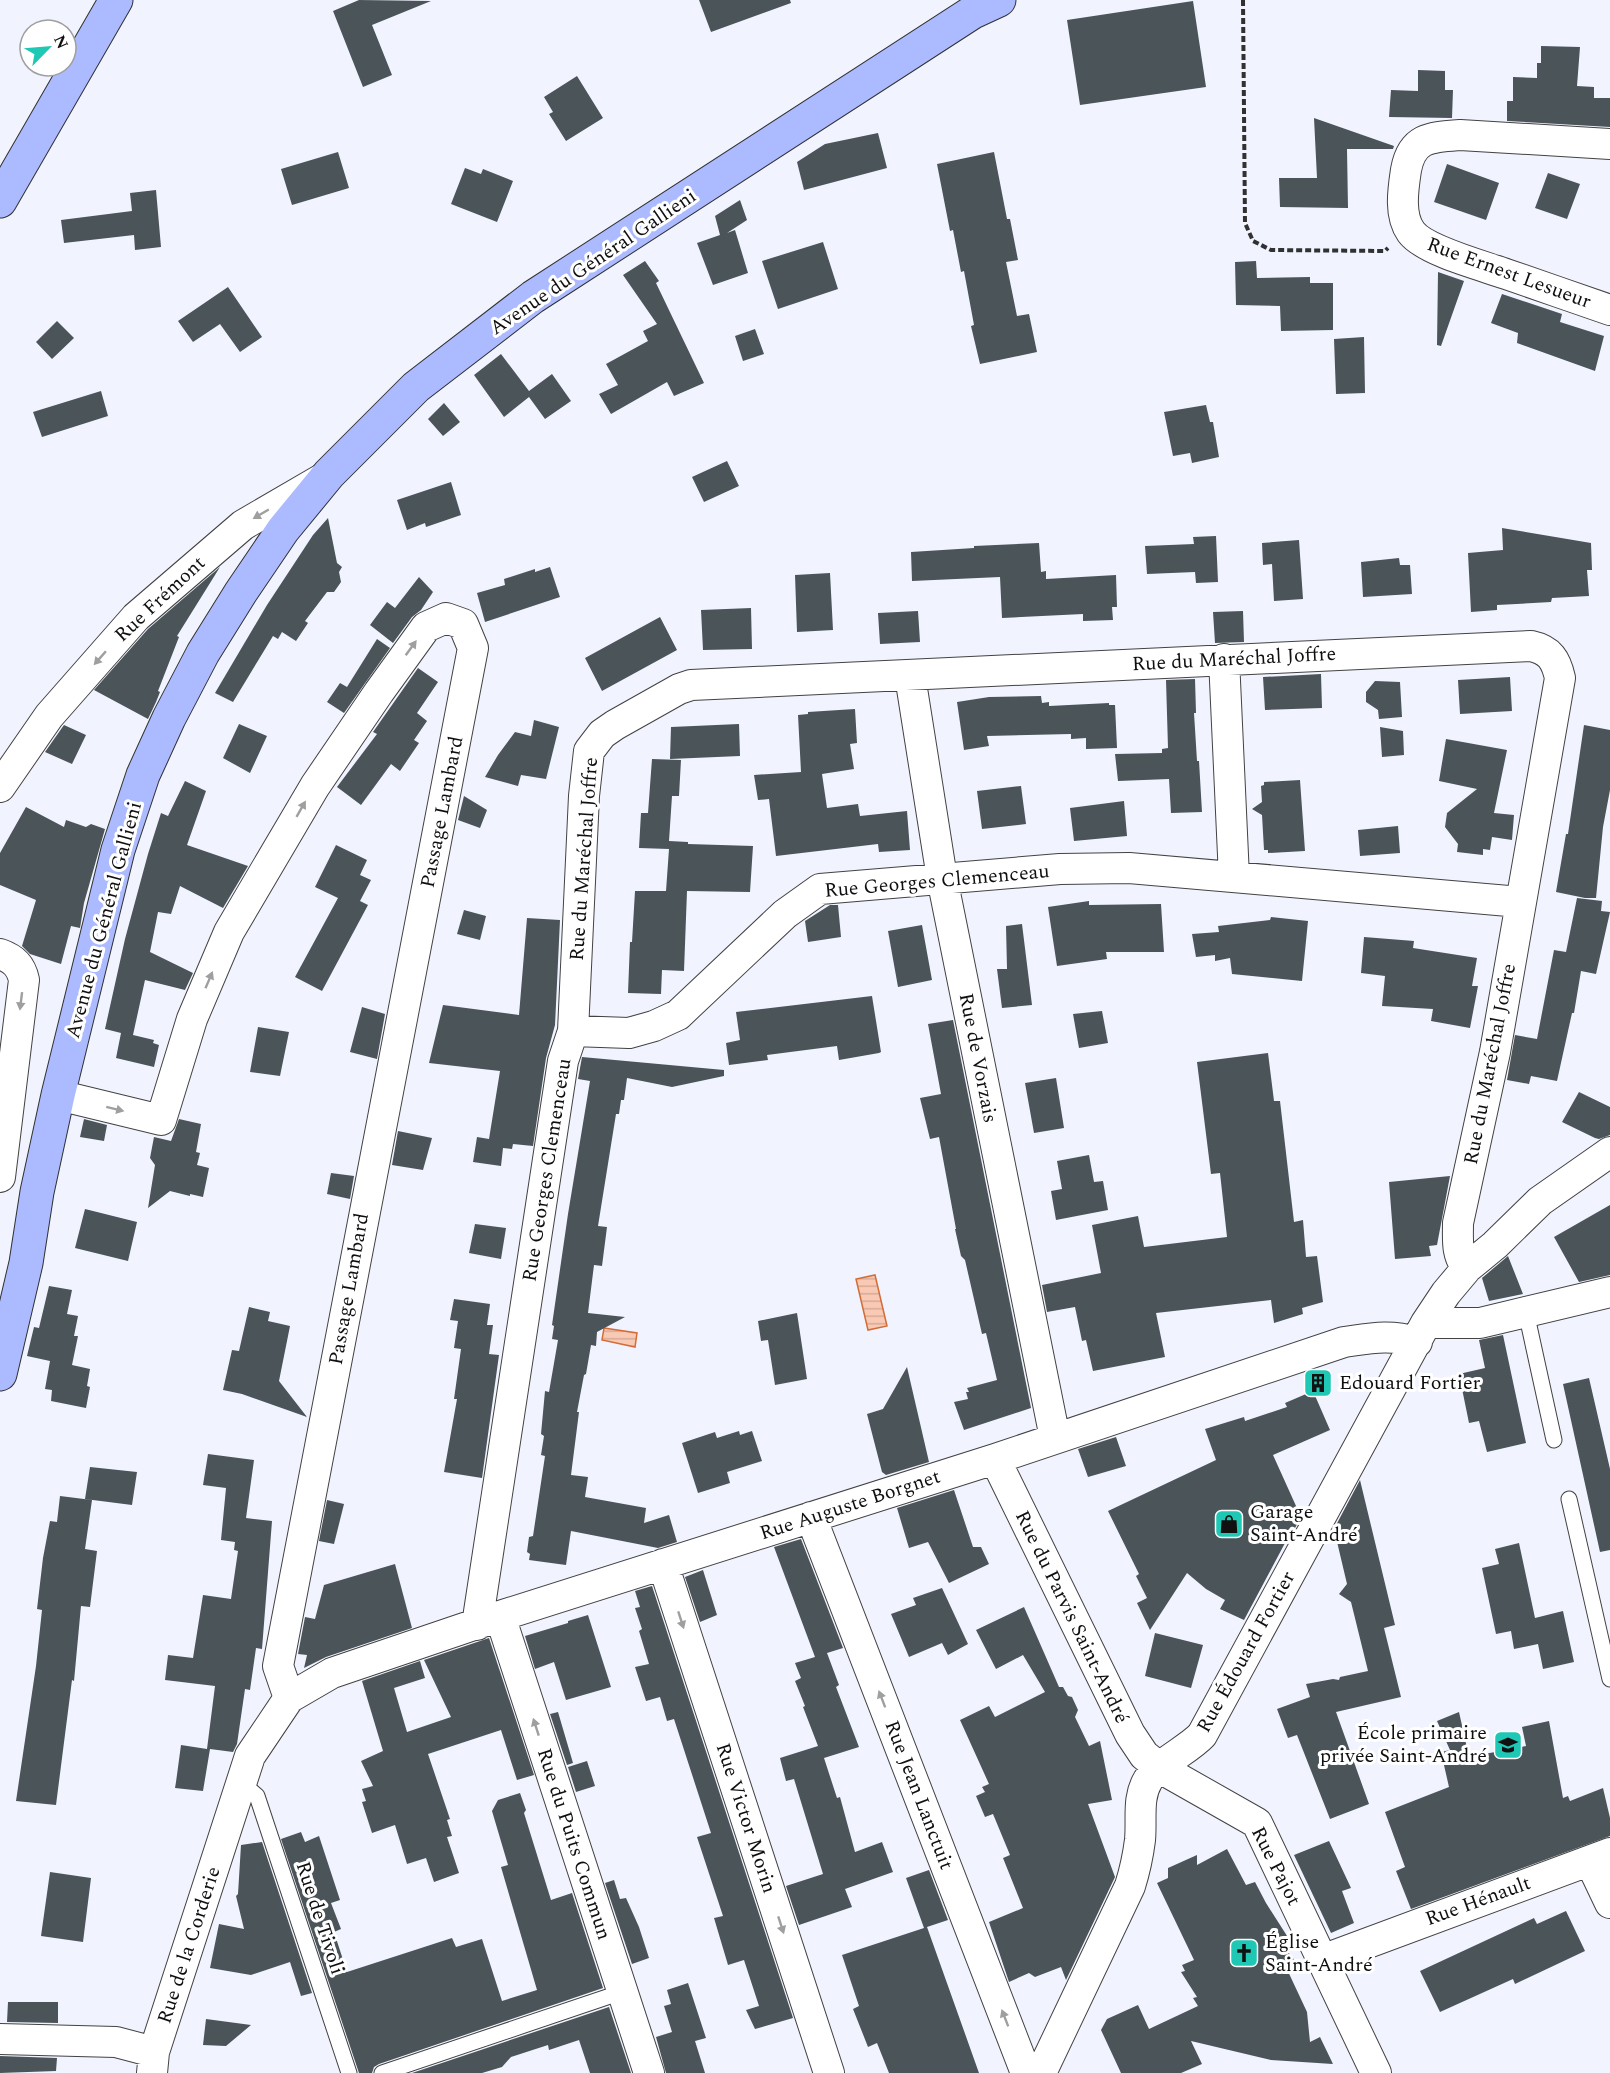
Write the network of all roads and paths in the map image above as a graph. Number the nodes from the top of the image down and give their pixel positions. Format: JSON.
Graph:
{"nodes":[{"id":1,"x":116,"y":0,"type":"edge"},
{"id":2,"x":999,"y":0,"type":"edge"},
{"id":3,"x":1243,"y":0,"type":"edge"},
{"id":4,"x":1610,"y":144,"type":"edge"},
{"id":5,"x":0,"y":201,"type":"edge"},
{"id":6,"x":1410,"y":231,"type":"junction"},
{"id":7,"x":1610,"y":310,"type":"edge"},
{"id":8,"x":329,"y":474,"type":"junction"},
{"id":9,"x":1224,"y":659,"type":"junction"},
{"id":10,"x":910,"y":676,"type":"junction"},
{"id":11,"x":0,"y":787,"type":"edge"},
{"id":12,"x":1234,"y":877,"type":"junction"},
{"id":13,"x":942,"y":878,"type":"junction"},
{"id":14,"x":1520,"y":902,"type":"junction"},
{"id":15,"x":0,"y":954,"type":"edge"},
{"id":16,"x":573,"y":1031,"type":"junction"},
{"id":17,"x":58,"y":1095,"type":"junction"},
{"id":18,"x":1610,"y":1152,"type":"edge"},
{"id":19,"x":0,"y":1177,"type":"edge"},
{"id":20,"x":1467,"y":1268,"type":"junction"},
{"id":21,"x":1610,"y":1292,"type":"edge"},
{"id":22,"x":1526,"y":1312,"type":"junction"},
{"id":23,"x":5,"y":1327,"type":"edge"},
{"id":24,"x":1422,"y":1333,"type":"junction"},
{"id":25,"x":0,"y":1374,"type":"edge"},
{"id":26,"x":1055,"y":1438,"type":"junction"},
{"id":27,"x":1554,"y":1440,"type":"dead end"},
{"id":28,"x":995,"y":1459,"type":"junction"},
{"id":29,"x":1569,"y":1499,"type":"dead end"},
{"id":30,"x":811,"y":1517,"type":"junction"},
{"id":31,"x":663,"y":1564,"type":"junction"},
{"id":32,"x":488,"y":1620,"type":"junction"},
{"id":33,"x":1610,"y":1679,"type":"edge"},
{"id":34,"x":289,"y":1698,"type":"junction"},
{"id":35,"x":1160,"y":1768,"type":"junction"},
{"id":36,"x":241,"y":1782,"type":"junction"},
{"id":37,"x":1600,"y":1857,"type":"edge"},
{"id":38,"x":1610,"y":1903,"type":"edge"},
{"id":39,"x":1322,"y":1960,"type":"junction"},
{"id":40,"x":622,"y":1992,"type":"junction"},
{"id":41,"x":0,"y":2039,"type":"edge"},
{"id":42,"x":153,"y":2063,"type":"edge"},
{"id":43,"x":349,"y":2073,"type":"edge"},
{"id":44,"x":382,"y":2073,"type":"edge"},
{"id":45,"x":649,"y":2073,"type":"edge"},
{"id":46,"x":830,"y":2073,"type":"edge"},
{"id":47,"x":1026,"y":2073,"type":"edge"},
{"id":48,"x":1041,"y":2073,"type":"edge"},
{"id":49,"x":1376,"y":2073,"type":"edge"}],
"edges":[{"from":1,"to":5,"type":"street"},
{"from":2,"to":8,"type":"street","name":"Avenue du Général Gallieni"},
{"from":3,"to":6,"type":"path"},
{"from":4,"to":6,"type":"street","name":"Rue Ernest Lesueur"},
{"from":6,"to":7,"type":"street","name":"Rue Ernest Lesueur"},
{"from":8,"to":11,"type":"street","name":"Rue Frémont","one_way":true},
{"from":8,"to":17,"type":"street","name":"Avenue du Général Gallieni"},
{"from":9,"to":10,"type":"street","name":"Rue du Maréchal Joffre"},
{"from":9,"to":12,"type":"street"},
{"from":9,"to":14,"type":"street","name":"Rue du Maréchal Joffre"},
{"from":10,"to":13,"type":"street","name":"Rue de Vorzais"},
{"from":10,"to":16,"type":"street","name":"Rue du Maréchal Joffre"},
{"from":12,"to":13,"type":"street","name":"Rue Georges Clemenceau"},
{"from":12,"to":14,"type":"street","name":"Rue Georges Clemenceau"},
{"from":13,"to":16,"type":"street","name":"Rue Georges Clemenceau"},
{"from":13,"to":26,"type":"street","name":"Rue de Vorzais"},
{"from":14,"to":20,"type":"street","name":"Rue du Maréchal Joffre"},
{"from":15,"to":19,"type":"street","one_way":true},
{"from":16,"to":32,"type":"street","name":"Rue Georges Clemenceau"},
{"from":17,"to":23,"type":"street","name":"Avenue du Général Gallieni"},
{"from":17,"to":34,"type":"street","name":"Passage Lambard","one_way":true},
{"from":18,"to":20,"type":"street","name":"Rue Édouard Fortier"},
{"from":20,"to":24,"type":"street","name":"Rue Édouard Fortier"},
{"from":21,"to":22,"type":"street","name":"Rue Auguste Borgnet"},
{"from":22,"to":24,"type":"street","name":"Rue Auguste Borgnet"},
{"from":22,"to":27,"type":"lane"},
{"from":23,"to":25,"type":"street","name":"Avenue du Général Gallieni"},
{"from":24,"to":26,"type":"street","name":"Rue Auguste Borgnet"},
{"from":24,"to":35,"type":"street","name":"Rue Édouard Fortier"},
{"from":26,"to":28,"type":"street","name":"Rue Auguste Borgnet"},
{"from":28,"to":30,"type":"street","name":"Rue Auguste Borgnet"},
{"from":28,"to":35,"type":"street","name":"Rue du Parvis Saint-André"},
{"from":29,"to":33,"type":"lane"},
{"from":30,"to":31,"type":"street","name":"Rue Auguste Borgnet"},
{"from":47,"to":30,"type":"street","name":"Rue Jean Lanctuit","one_way":true},
{"from":31,"to":32,"type":"street","name":"Rue Auguste Borgnet"},
{"from":31,"to":46,"type":"street","name":"Rue Victor Morin","one_way":true},
{"from":32,"to":34,"type":"street","name":"Rue Auguste Borgnet"},
{"from":40,"to":32,"type":"street","name":"Rue du Puits Commun","one_way":true},
{"from":34,"to":36,"type":"street","name":"Rue de la Corderie"},
{"from":35,"to":39,"type":"street","name":"Rue Pajot"},
{"from":35,"to":48,"type":"street","name":"Rue Édouard Fortier"},
{"from":36,"to":42,"type":"street","name":"Rue de la Corderie"},
{"from":36,"to":43,"type":"lane","name":"Rue de Tivoli"},
{"from":37,"to":38,"type":"street","name":"Rue Hénault"},
{"from":37,"to":39,"type":"street","name":"Rue Hénault"},
{"from":39,"to":49,"type":"street","name":"Rue Pajot"},
{"from":40,"to":44,"type":"lane"},
{"from":40,"to":45,"type":"street","name":"Rue du Puits Commun"},
{"from":41,"to":42,"type":"street","name":"Rue de la Corderie"}]}
